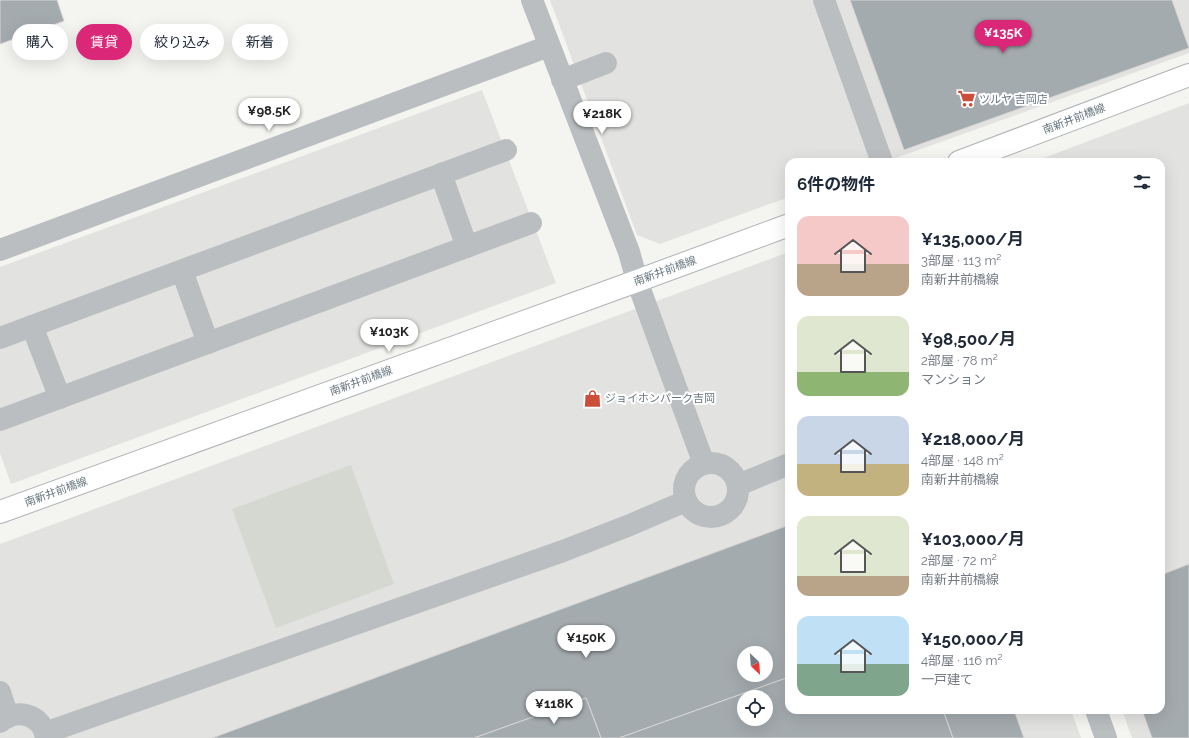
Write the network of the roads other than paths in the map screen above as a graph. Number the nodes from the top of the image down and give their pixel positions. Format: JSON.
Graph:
{"nodes":[{"id":1,"x":532,"y":0,"type":"edge"},
{"id":2,"x":824,"y":0,"type":"edge"},
{"id":3,"x":549,"y":46,"type":"junction"},
{"id":4,"x":606,"y":63,"type":"dead end"},
{"id":5,"x":1189,"y":75,"type":"edge"},
{"id":6,"x":562,"y":80,"type":"junction"},
{"id":7,"x":506,"y":150,"type":"dead end"},
{"id":8,"x":881,"y":158,"type":"edge"},
{"id":9,"x":970,"y":158,"type":"edge"},
{"id":10,"x":441,"y":174,"type":"junction"},
{"id":11,"x":531,"y":223,"type":"dead end"},
{"id":12,"x":785,"y":226,"type":"edge"},
{"id":13,"x":467,"y":247,"type":"junction"},
{"id":14,"x":0,"y":250,"type":"edge"},
{"id":15,"x":182,"y":271,"type":"junction"},
{"id":16,"x":637,"y":281,"type":"junction"},
{"id":17,"x":32,"y":326,"type":"junction"},
{"id":18,"x":0,"y":338,"type":"edge"},
{"id":19,"x":208,"y":343,"type":"junction"},
{"id":20,"x":60,"y":398,"type":"junction"},
{"id":21,"x":0,"y":420,"type":"edge"},
{"id":22,"x":704,"y":464,"type":"junction"},
{"id":23,"x":785,"y":466,"type":"edge"},
{"id":24,"x":738,"y":485,"type":"junction"},
{"id":25,"x":686,"y":501,"type":"junction"},
{"id":26,"x":0,"y":512,"type":"edge"},
{"id":27,"x":0,"y":692,"type":"edge"},
{"id":28,"x":1097,"y":714,"type":"edge"},
{"id":29,"x":4,"y":720,"type":"edge"},
{"id":30,"x":46,"y":736,"type":"edge"},
{"id":31,"x":1106,"y":738,"type":"edge"}],
"edges":[{"from":1,"to":3,"type":"street"},
{"from":2,"to":8,"type":"street"},
{"from":3,"to":6,"type":"street"},
{"from":3,"to":14,"type":"street"},
{"from":4,"to":6,"type":"street"},
{"from":5,"to":9,"type":"main road","name":"南新井前橋線"},
{"from":6,"to":16,"type":"street"},
{"from":7,"to":10,"type":"street"},
{"from":10,"to":13,"type":"street"},
{"from":10,"to":15,"type":"street"},
{"from":11,"to":13,"type":"street"},
{"from":12,"to":16,"type":"main road","name":"南新井前橋線"},
{"from":13,"to":19,"type":"street"},
{"from":15,"to":17,"type":"street"},
{"from":15,"to":19,"type":"street"},
{"from":16,"to":22,"type":"street"},
{"from":16,"to":26,"type":"main road","name":"南新井前橋線"},
{"from":17,"to":18,"type":"street"},
{"from":17,"to":20,"type":"street"},
{"from":19,"to":20,"type":"street"},
{"from":20,"to":21,"type":"street"},
{"from":22,"to":24,"type":"street"},
{"from":22,"to":25,"type":"street"},
{"from":23,"to":24,"type":"street"},
{"from":24,"to":25,"type":"street"},
{"from":25,"to":30,"type":"street"},
{"from":27,"to":29,"type":"street"},
{"from":28,"to":31,"type":"street"},
{"from":29,"to":30,"type":"street"}]}
